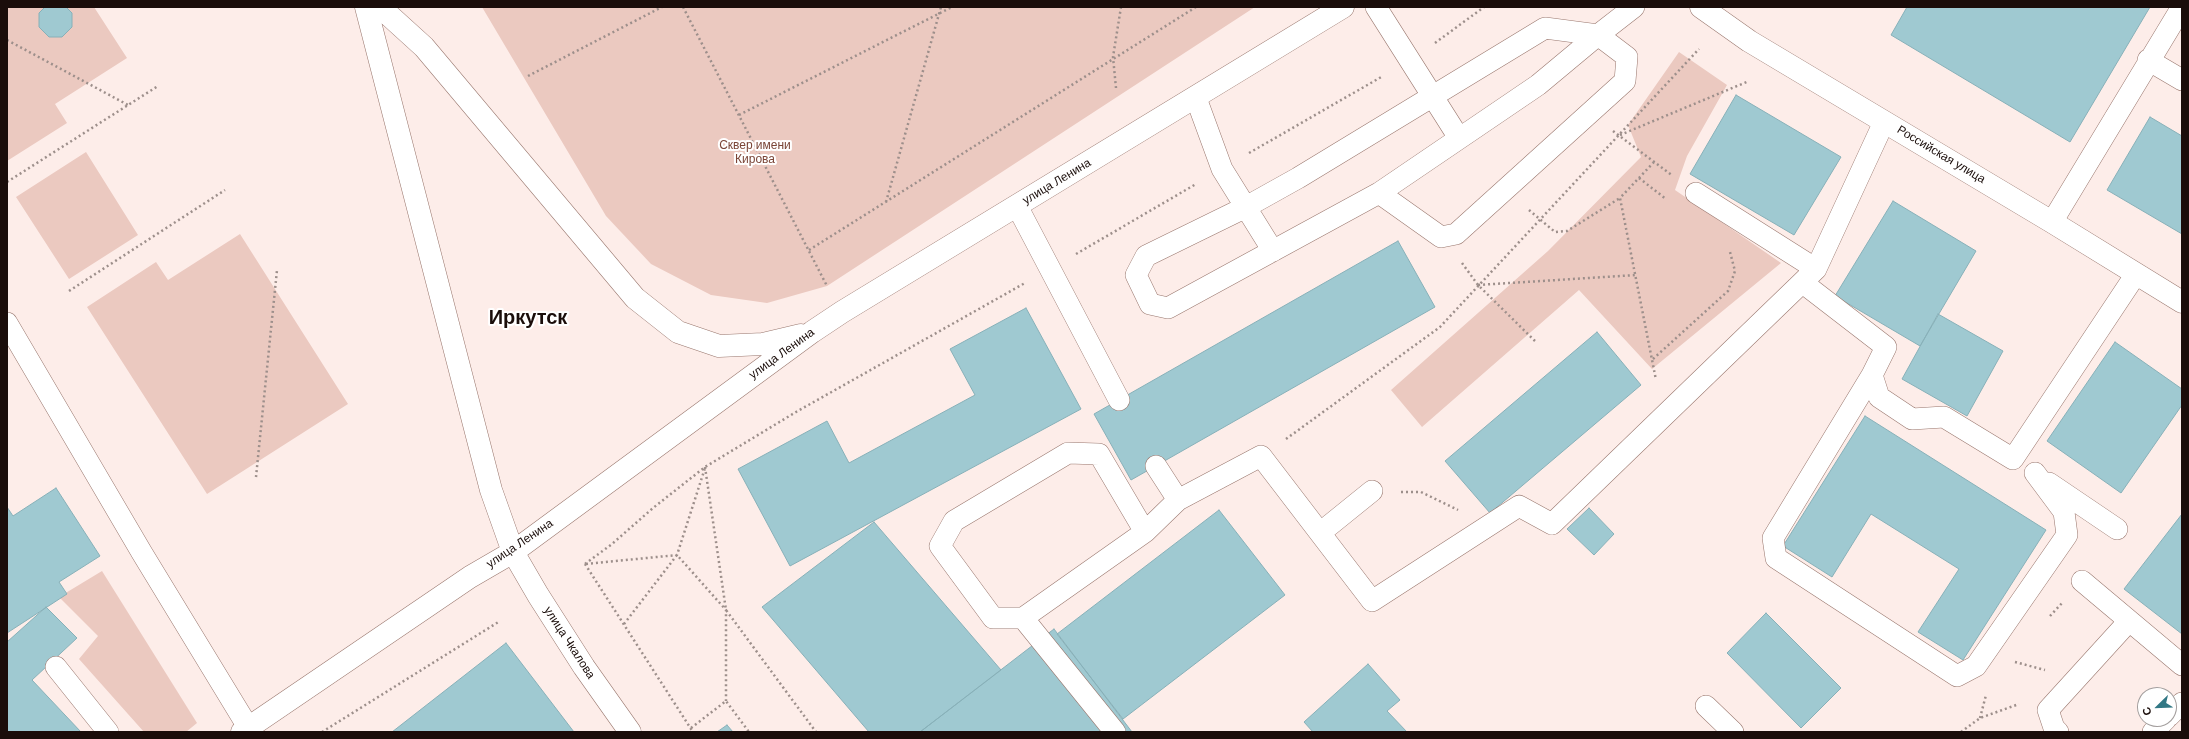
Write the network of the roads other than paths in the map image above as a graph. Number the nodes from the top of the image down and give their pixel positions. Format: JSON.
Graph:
{"nodes":[{"id":1,"x":366,"y":7,"type":"edge"},
{"id":2,"x":380,"y":7,"type":"edge"},
{"id":3,"x":1343,"y":7,"type":"edge"},
{"id":4,"x":1376,"y":7,"type":"edge"},
{"id":5,"x":1634,"y":7,"type":"edge"},
{"id":6,"x":1701,"y":7,"type":"edge"},
{"id":7,"x":2182,"y":7,"type":"edge"},
{"id":8,"x":1598,"y":35,"type":"junction"},
{"id":9,"x":2148,"y":60,"type":"junction"},
{"id":10,"x":2182,"y":80,"type":"edge"},
{"id":11,"x":1433,"y":96,"type":"junction"},
{"id":12,"x":1196,"y":98,"type":"junction"},
{"id":13,"x":1884,"y":122,"type":"junction"},
{"id":14,"x":1459,"y":138,"type":"junction"},
{"id":15,"x":1379,"y":193,"type":"junction"},
{"id":16,"x":1696,"y":193,"type":"road end"},
{"id":17,"x":1017,"y":206,"type":"junction"},
{"id":18,"x":1246,"y":206,"type":"junction"},
{"id":19,"x":2052,"y":222,"type":"junction"},
{"id":20,"x":1273,"y":251,"type":"junction"},
{"id":21,"x":2136,"y":274,"type":"junction"},
{"id":22,"x":1809,"y":276,"type":"junction"},
{"id":23,"x":2182,"y":302,"type":"edge"},
{"id":24,"x":7,"y":323,"type":"edge"},
{"id":25,"x":812,"y":332,"type":"junction"},
{"id":26,"x":1872,"y":375,"type":"junction"},
{"id":27,"x":1119,"y":400,"type":"dead end"},
{"id":28,"x":2013,"y":459,"type":"junction"},
{"id":29,"x":1156,"y":466,"type":"dead end"},
{"id":30,"x":2035,"y":473,"type":"junction"},
{"id":31,"x":1372,"y":491,"type":"road end"},
{"id":32,"x":1178,"y":500,"type":"junction"},
{"id":33,"x":2118,"y":529,"type":"dead end"},
{"id":34,"x":1145,"y":532,"type":"junction"},
{"id":35,"x":1320,"y":533,"type":"junction"},
{"id":36,"x":513,"y":552,"type":"junction"},
{"id":37,"x":2082,"y":581,"type":"dead end"},
{"id":38,"x":1022,"y":618,"type":"junction"},
{"id":39,"x":2129,"y":622,"type":"junction"},
{"id":40,"x":2182,"y":665,"type":"edge"},
{"id":41,"x":56,"y":667,"type":"dead end"},
{"id":42,"x":1706,"y":706,"type":"dead end"},
{"id":43,"x":245,"y":730,"type":"edge"},
{"id":44,"x":2054,"y":731,"type":"edge"},
{"id":45,"x":108,"y":732,"type":"edge"},
{"id":46,"x":630,"y":732,"type":"edge"},
{"id":47,"x":1114,"y":732,"type":"edge"},
{"id":48,"x":1733,"y":732,"type":"edge"}],
"edges":[{"from":1,"to":36,"type":"main road","name":"улица Чкалова"},
{"from":2,"to":25,"type":"main road"},
{"from":3,"to":12,"type":"main road","name":"улица Ленина"},
{"from":4,"to":11,"type":"lane"},
{"from":5,"to":8,"type":"lane"},
{"from":6,"to":13,"type":"main road","name":"Российская улица"},
{"from":7,"to":9,"type":"lane"},
{"from":8,"to":11,"type":"lane"},
{"from":8,"to":14,"type":"lane"},
{"from":8,"to":15,"type":"lane"},
{"from":9,"to":10,"type":"lane"},
{"from":9,"to":19,"type":"lane"},
{"from":11,"to":14,"type":"lane"},
{"from":11,"to":18,"type":"lane"},
{"from":12,"to":17,"type":"main road","name":"улица Ленина"},
{"from":12,"to":18,"type":"lane"},
{"from":13,"to":19,"type":"main road","name":"Российская улица"},
{"from":13,"to":22,"type":"lane"},
{"from":14,"to":15,"type":"lane"},
{"from":15,"to":20,"type":"lane"},
{"from":16,"to":22,"type":"lane"},
{"from":17,"to":25,"type":"main road","name":"улица Ленина"},
{"from":17,"to":27,"type":"lane"},
{"from":18,"to":20,"type":"lane"},
{"from":18,"to":20,"type":"lane"},
{"from":19,"to":21,"type":"main road","name":"Российская улица"},
{"from":21,"to":23,"type":"main road","name":"Российская улица"},
{"from":21,"to":28,"type":"lane"},
{"from":22,"to":26,"type":"lane"},
{"from":22,"to":35,"type":"lane"},
{"from":24,"to":43,"type":"lane"},
{"from":25,"to":36,"type":"main road","name":"улица Ленина"},
{"from":26,"to":28,"type":"lane"},
{"from":26,"to":30,"type":"lane"},
{"from":28,"to":30,"type":"lane"},
{"from":29,"to":32,"type":"lane"},
{"from":30,"to":33,"type":"lane"},
{"from":31,"to":35,"type":"lane"},
{"from":32,"to":34,"type":"lane"},
{"from":32,"to":35,"type":"lane"},
{"from":34,"to":38,"type":"lane"},
{"from":34,"to":38,"type":"lane"},
{"from":36,"to":43,"type":"main road","name":"улица Ленина"},
{"from":36,"to":46,"type":"main road","name":"улица Чкалова"},
{"from":37,"to":39,"type":"lane"},
{"from":38,"to":47,"type":"lane"},
{"from":39,"to":40,"type":"lane"},
{"from":39,"to":44,"type":"lane"},
{"from":41,"to":45,"type":"lane"},
{"from":42,"to":48,"type":"lane"}]}
